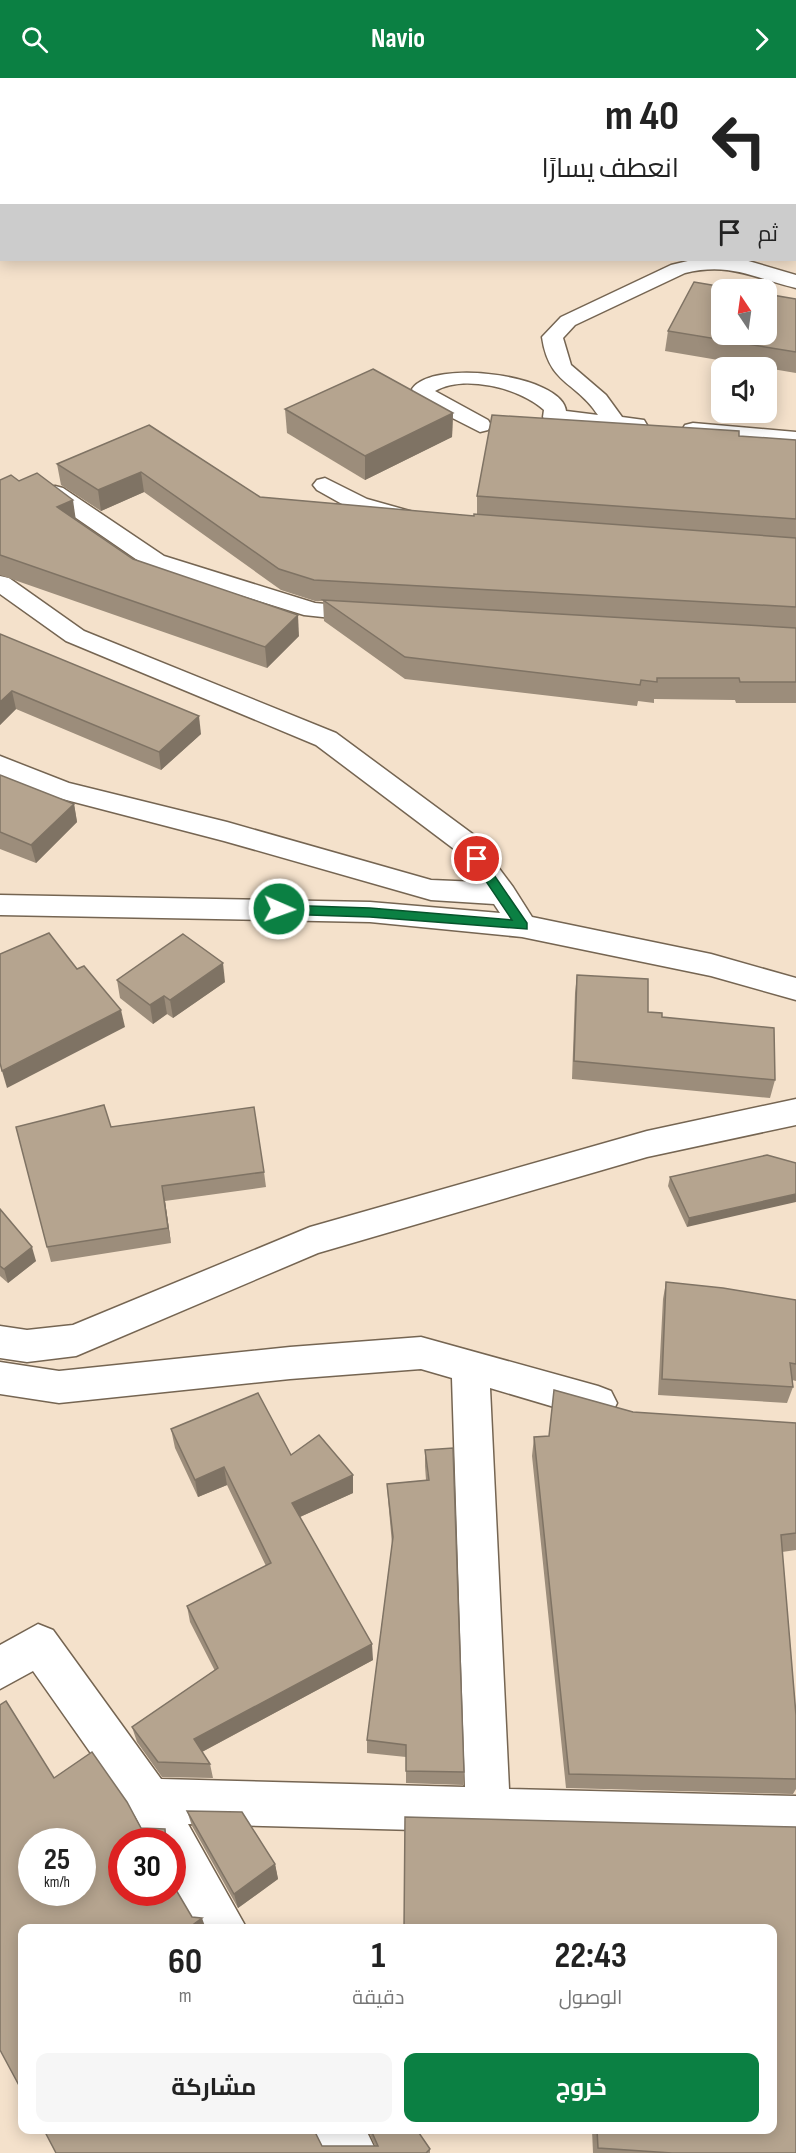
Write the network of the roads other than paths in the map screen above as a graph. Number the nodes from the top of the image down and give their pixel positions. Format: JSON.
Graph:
{"nodes":[{"id":1,"x":796,"y":282,"type":"edge"},
{"id":2,"x":615,"y":423,"type":"junction"},
{"id":3,"x":480,"y":425,"type":"dead end"},
{"id":4,"x":796,"y":440,"type":"edge"},
{"id":5,"x":325,"y":485,"type":"dead end"},
{"id":6,"x":55,"y":493,"type":"edge"},
{"id":7,"x":432,"y":523,"type":"edge"},
{"id":8,"x":0,"y":583,"type":"edge"},
{"id":9,"x":396,"y":615,"type":"edge"},
{"id":10,"x":0,"y":765,"type":"edge"},
{"id":11,"x":503,"y":894,"type":"junction"},
{"id":12,"x":0,"y":905,"type":"edge"},
{"id":13,"x":522,"y":926,"type":"junction"},
{"id":14,"x":796,"y":989,"type":"edge"},
{"id":15,"x":796,"y":1112,"type":"edge"},
{"id":16,"x":0,"y":1342,"type":"edge"},
{"id":17,"x":470,"y":1366,"type":"junction"},
{"id":18,"x":0,"y":1378,"type":"edge"},
{"id":19,"x":629,"y":1412,"type":"edge"},
{"id":20,"x":0,"y":1669,"type":"edge"},
{"id":21,"x":150,"y":1801,"type":"junction"},
{"id":22,"x":488,"y":1810,"type":"junction"},
{"id":23,"x":796,"y":1818,"type":"edge"},
{"id":24,"x":221,"y":1924,"type":"edge"},
{"id":25,"x":341,"y":2134,"type":"edge"},
{"id":26,"x":352,"y":2153,"type":"edge"}],
"edges":[{"from":1,"to":2,"type":"street"},
{"from":2,"to":3,"type":"street"},
{"from":2,"to":4,"type":"street"},
{"from":5,"to":7,"type":"street"},
{"from":6,"to":9,"type":"street"},
{"from":8,"to":11,"type":"street"},
{"from":10,"to":11,"type":"street"},
{"from":11,"to":13,"type":"street"},
{"from":12,"to":13,"type":"street"},
{"from":13,"to":14,"type":"street"},
{"from":15,"to":16,"type":"street"},
{"from":17,"to":18,"type":"street"},
{"from":17,"to":19,"type":"street"},
{"from":17,"to":22,"type":"street"},
{"from":20,"to":21,"type":"street"},
{"from":21,"to":22,"type":"street"},
{"from":21,"to":24,"type":"street"},
{"from":22,"to":23,"type":"street"},
{"from":25,"to":26,"type":"street"}]}
